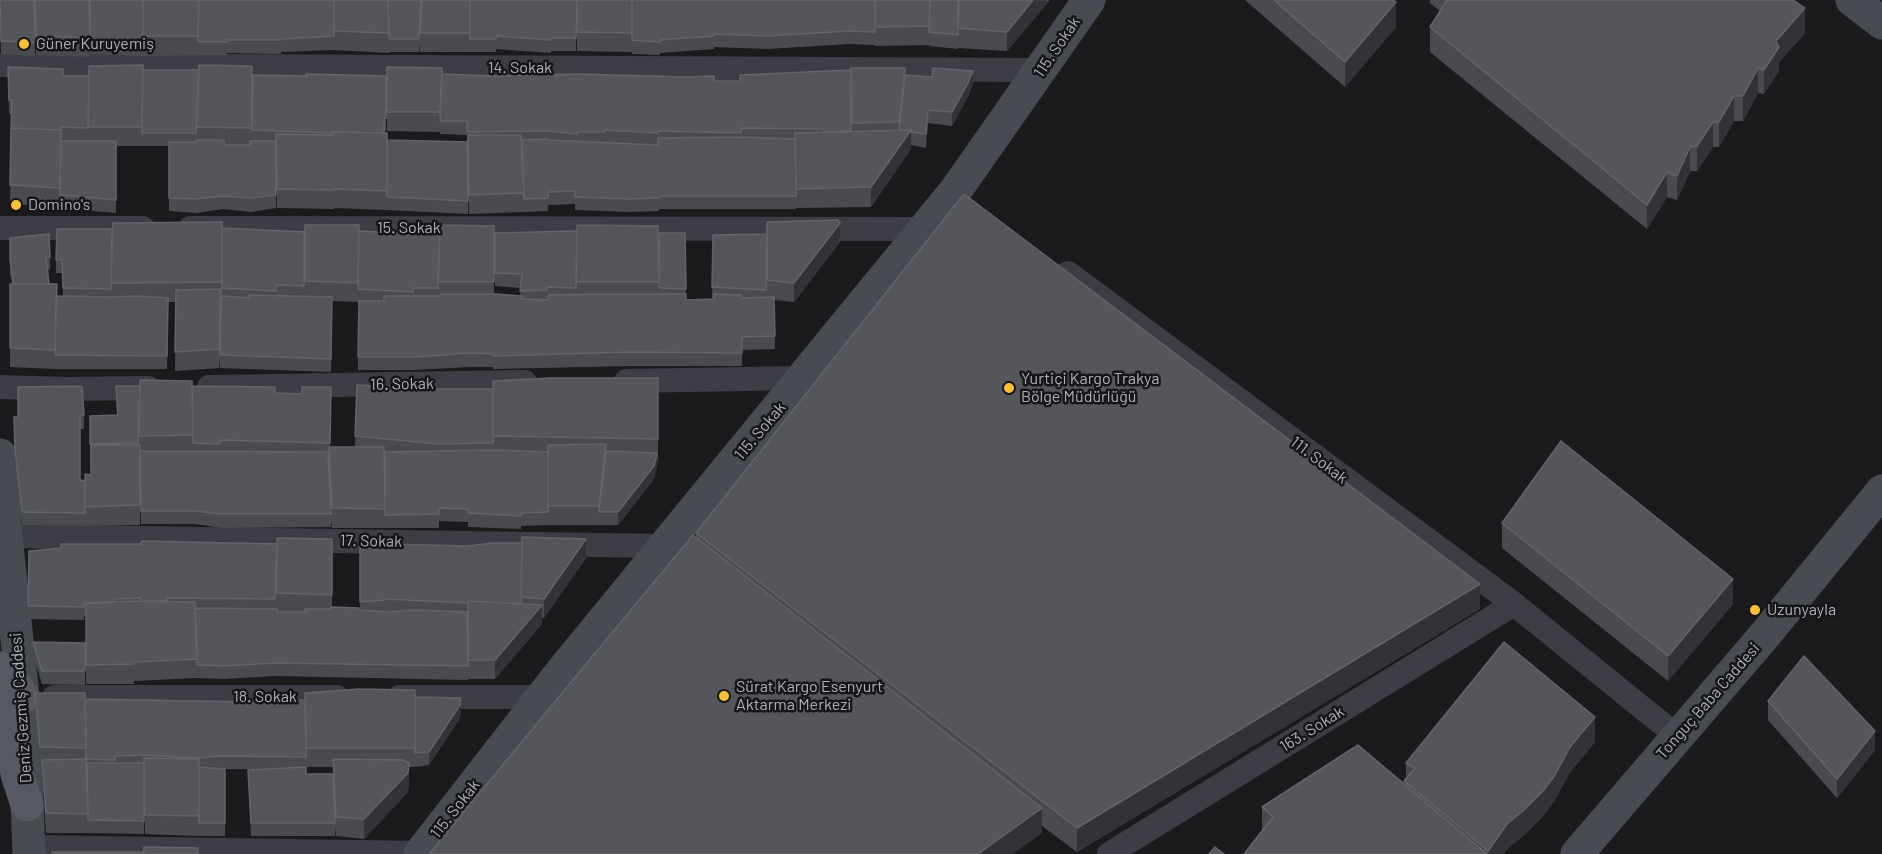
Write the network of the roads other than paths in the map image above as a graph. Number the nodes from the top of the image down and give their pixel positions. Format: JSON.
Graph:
{"nodes":[{"id":1,"x":1089,"y":0,"type":"edge"},
{"id":2,"x":1852,"y":0,"type":"edge"},
{"id":3,"x":1882,"y":23,"type":"edge"},
{"id":4,"x":0,"y":65,"type":"edge"},
{"id":5,"x":1041,"y":70,"type":"junction"},
{"id":6,"x":0,"y":228,"type":"edge"},
{"id":7,"x":926,"y":229,"type":"junction"},
{"id":8,"x":1052,"y":262,"type":"edge"},
{"id":9,"x":803,"y":378,"type":"junction"},
{"id":10,"x":601,"y":381,"type":"edge"},
{"id":11,"x":541,"y":382,"type":"edge"},
{"id":12,"x":0,"y":387,"type":"edge"},
{"id":13,"x":0,"y":455,"type":"edge"},
{"id":14,"x":1882,"y":491,"type":"edge"},
{"id":15,"x":6,"y":536,"type":"junction"},
{"id":16,"x":664,"y":546,"type":"junction"},
{"id":17,"x":1514,"y":604,"type":"junction"},
{"id":18,"x":0,"y":668,"type":"edge"},
{"id":19,"x":543,"y":697,"type":"junction"},
{"id":20,"x":12,"y":702,"type":"edge"},
{"id":21,"x":1677,"y":736,"type":"junction"},
{"id":22,"x":27,"y":805,"type":"joint"},
{"id":23,"x":29,"y":851,"type":"edge"},
{"id":24,"x":420,"y":854,"type":"edge"},
{"id":25,"x":1110,"y":854,"type":"edge"},
{"id":26,"x":1576,"y":854,"type":"edge"}],
"edges":[{"from":1,"to":5,"type":"street","name":"115. Sokak"},
{"from":2,"to":3,"type":"street"},
{"from":4,"to":5,"type":"street","name":"14. Sokak"},
{"from":5,"to":7,"type":"street","name":"115. Sokak"},
{"from":6,"to":7,"type":"street","name":"15. Sokak"},
{"from":7,"to":9,"type":"street","name":"115. Sokak"},
{"from":8,"to":17,"type":"street","name":"111. Sokak"},
{"from":9,"to":10,"type":"street"},
{"from":9,"to":16,"type":"street","name":"115. Sokak"},
{"from":11,"to":12,"type":"street","name":"16. Sokak"},
{"from":13,"to":15,"type":"street","name":"Deniz Gezmiş Caddesi"},
{"from":14,"to":21,"type":"street","name":"Tonguç Baba Caddesi"},
{"from":15,"to":16,"type":"street","name":"17. Sokak"},
{"from":15,"to":20,"type":"street","name":"Deniz Gezmiş Caddesi"},
{"from":16,"to":19,"type":"street","name":"115. Sokak"},
{"from":17,"to":21,"type":"street","name":"111. Sokak"},
{"from":17,"to":25,"type":"street","name":"163. Sokak"},
{"from":18,"to":20,"type":"main road"},
{"from":19,"to":20,"type":"street","name":"18. Sokak"},
{"from":19,"to":24,"type":"street","name":"115. Sokak"},
{"from":20,"to":22,"type":"main road"},
{"from":21,"to":26,"type":"street","name":"Tonguç Baba Caddesi"},
{"from":22,"to":23,"type":"street","name":"Deniz Gezmiş Caddesi"},
{"from":23,"to":24,"type":"street"}]}
